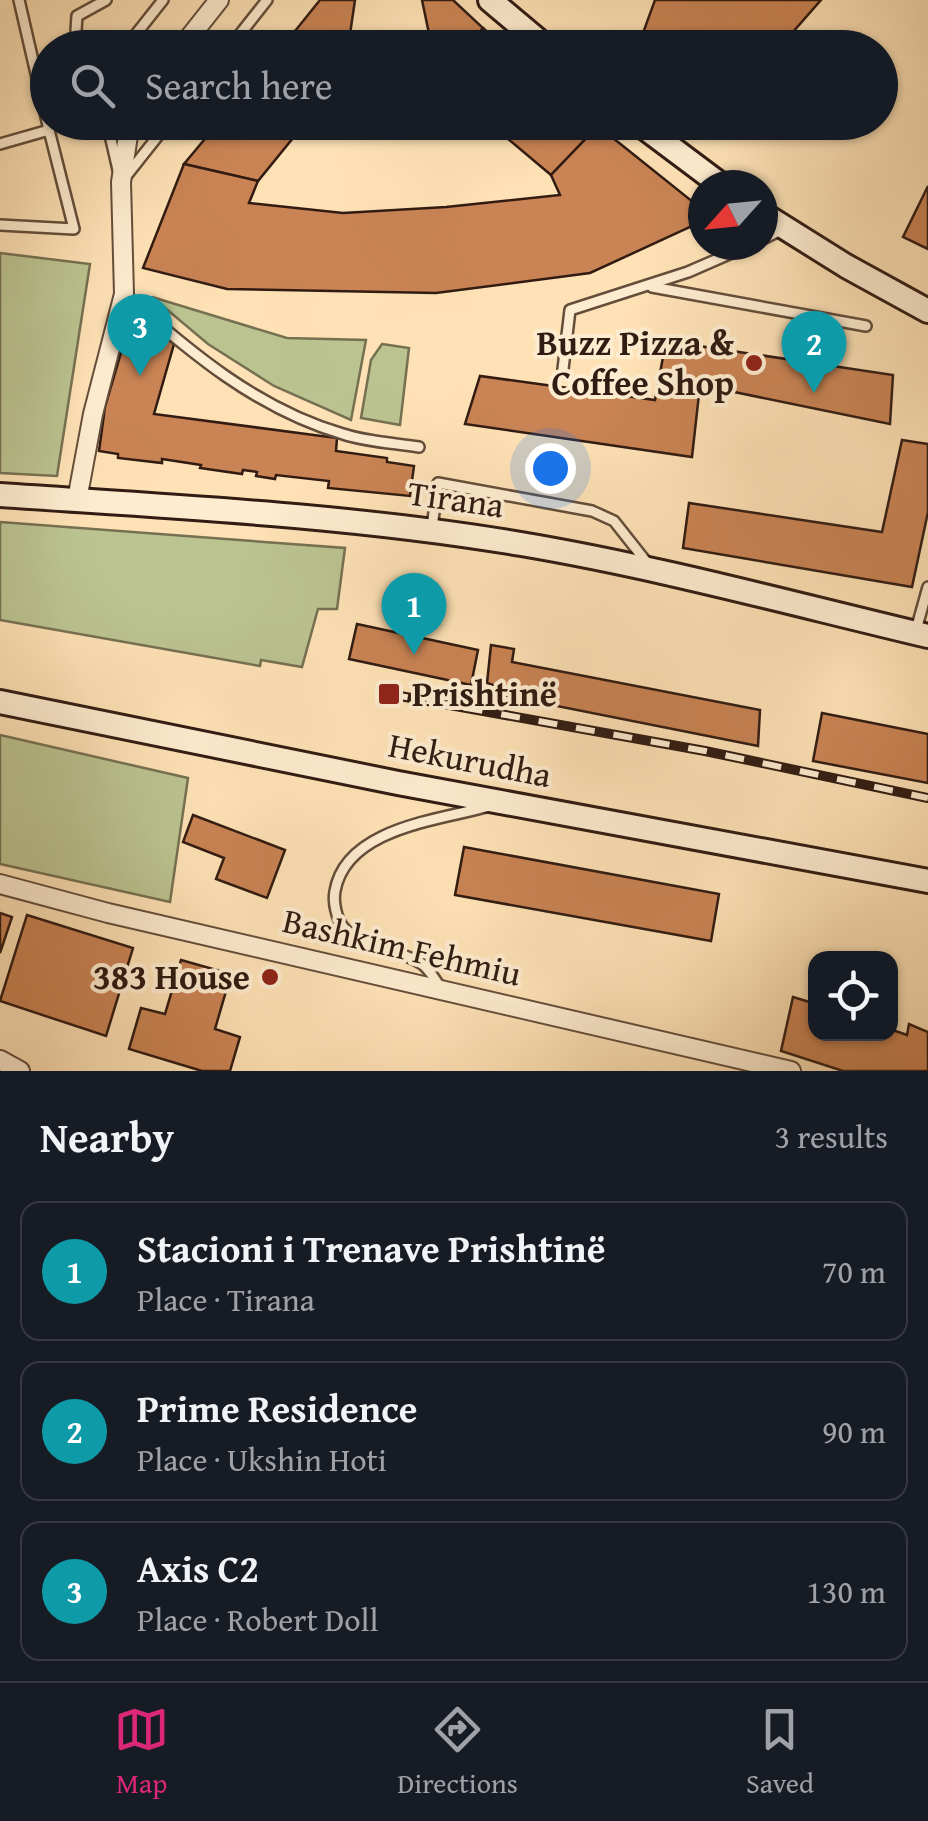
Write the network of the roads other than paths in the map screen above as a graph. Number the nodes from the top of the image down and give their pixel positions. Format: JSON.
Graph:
{"nodes":[{"id":1,"x":19,"y":0,"type":"edge"},
{"id":2,"x":106,"y":0,"type":"edge"},
{"id":3,"x":163,"y":0,"type":"edge"},
{"id":4,"x":219,"y":0,"type":"edge"},
{"id":5,"x":267,"y":0,"type":"edge"},
{"id":6,"x":490,"y":0,"type":"edge"},
{"id":7,"x":76,"y":30,"type":"edge"},
{"id":8,"x":140,"y":30,"type":"edge"},
{"id":9,"x":196,"y":30,"type":"edge"},
{"id":10,"x":243,"y":30,"type":"edge"},
{"id":11,"x":526,"y":30,"type":"edge"},
{"id":12,"x":30,"y":46,"type":"edge"},
{"id":13,"x":30,"y":136,"type":"edge"},
{"id":14,"x":52,"y":140,"type":"edge"},
{"id":15,"x":111,"y":140,"type":"edge"},
{"id":16,"x":127,"y":140,"type":"edge"},
{"id":17,"x":155,"y":140,"type":"edge"},
{"id":18,"x":661,"y":140,"type":"edge"},
{"id":19,"x":0,"y":144,"type":"edge"},
{"id":20,"x":701,"y":170,"type":"edge"},
{"id":21,"x":121,"y":182,"type":"junction"},
{"id":22,"x":778,"y":223,"type":"edge"},
{"id":23,"x":0,"y":226,"type":"edge"},
{"id":24,"x":786,"y":228,"type":"junction"},
{"id":25,"x":778,"y":232,"type":"edge"},
{"id":26,"x":713,"y":260,"type":"edge"},
{"id":27,"x":649,"y":286,"type":"junction"},
{"id":28,"x":124,"y":294,"type":"junction"},
{"id":29,"x":928,"y":311,"type":"edge"},
{"id":30,"x":866,"y":326,"type":"dead end"},
{"id":31,"x":563,"y":369,"type":"dead end"},
{"id":32,"x":418,"y":447,"type":"dead end"},
{"id":33,"x":0,"y":494,"type":"edge"},
{"id":34,"x":77,"y":500,"type":"junction"},
{"id":35,"x":431,"y":531,"type":"junction"},
{"id":36,"x":652,"y":570,"type":"junction"},
{"id":37,"x":928,"y":587,"type":"edge"},
{"id":38,"x":918,"y":633,"type":"edge"},
{"id":39,"x":0,"y":702,"type":"edge"},
{"id":40,"x":504,"y":802,"type":"junction"},
{"id":41,"x":928,"y":881,"type":"edge"},
{"id":42,"x":0,"y":884,"type":"edge"},
{"id":43,"x":443,"y":990,"type":"junction"},
{"id":44,"x":0,"y":1060,"type":"edge"},
{"id":45,"x":779,"y":1069,"type":"edge"},
{"id":46,"x":20,"y":1071,"type":"edge"}],
"edges":[{"from":1,"to":12,"type":"lane"},
{"from":2,"to":7,"type":"lane"},
{"from":3,"to":8,"type":"lane"},
{"from":4,"to":9,"type":"street"},
{"from":5,"to":10,"type":"lane"},
{"from":6,"to":11,"type":"main road"},
{"from":13,"to":19,"type":"lane"},
{"from":14,"to":23,"type":"lane"},
{"from":15,"to":21,"type":"lane"},
{"from":16,"to":21,"type":"street"},
{"from":17,"to":21,"type":"lane"},
{"from":18,"to":20,"type":"main road"},
{"from":21,"to":28,"type":"street"},
{"from":22,"to":24,"type":"main road"},
{"from":24,"to":25,"type":"lane"},
{"from":24,"to":29,"type":"main road"},
{"from":26,"to":27,"type":"lane"},
{"from":27,"to":30,"type":"lane"},
{"from":27,"to":31,"type":"lane"},
{"from":28,"to":32,"type":"lane"},
{"from":28,"to":34,"type":"street"},
{"from":33,"to":34,"type":"main road","name":"Tirana"},
{"from":34,"to":35,"type":"main road","name":"Tirana"},
{"from":35,"to":36,"type":"main road","name":"Tirana"},
{"from":35,"to":36,"type":"lane"},
{"from":36,"to":38,"type":"main road","name":"Tirana"},
{"from":37,"to":38,"type":"lane"},
{"from":39,"to":40,"type":"main road","name":"Hekurudha"},
{"from":40,"to":41,"type":"main road","name":"Hekurudha"},
{"from":40,"to":43,"type":"lane"},
{"from":42,"to":43,"type":"street","name":"Bashkim Fehmiu"},
{"from":43,"to":45,"type":"street","name":"Bashkim Fehmiu"},
{"from":44,"to":46,"type":"street"}]}
